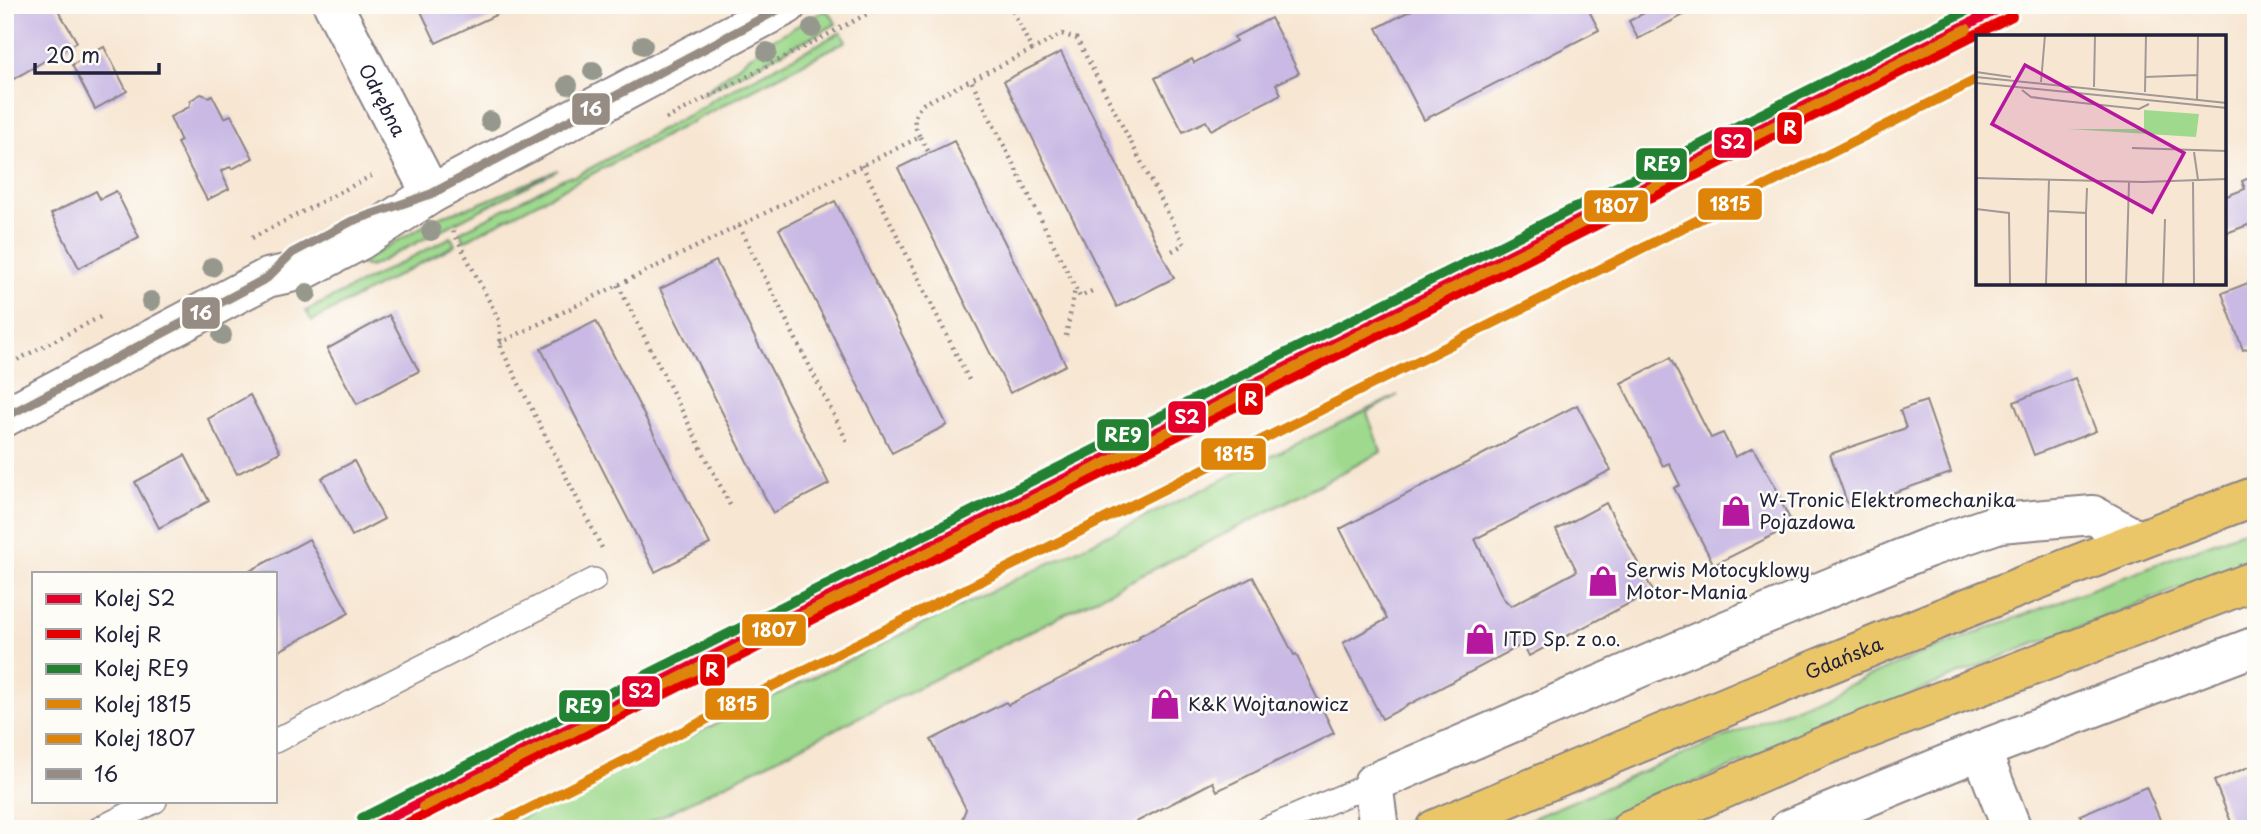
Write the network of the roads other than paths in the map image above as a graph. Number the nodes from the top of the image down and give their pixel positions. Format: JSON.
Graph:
{"nodes":[{"id":1,"x":333,"y":5,"type":"edge"},
{"id":2,"x":787,"y":5,"type":"edge"},
{"id":3,"x":431,"y":194,"type":"junction"},
{"id":4,"x":5,"y":417,"type":"edge"},
{"id":5,"x":2256,"y":496,"type":"edge"},
{"id":6,"x":2138,"y":540,"type":"junction"},
{"id":7,"x":594,"y":580,"type":"dead end"},
{"id":8,"x":2256,"y":580,"type":"edge"},
{"id":9,"x":2256,"y":646,"type":"edge"},
{"id":10,"x":276,"y":740,"type":"edge"},
{"id":11,"x":1981,"y":750,"type":"junction"},
{"id":12,"x":1373,"y":783,"type":"junction"},
{"id":13,"x":153,"y":802,"type":"edge"},
{"id":14,"x":99,"y":829,"type":"edge"},
{"id":15,"x":1266,"y":829,"type":"edge"},
{"id":16,"x":1379,"y":829,"type":"edge"},
{"id":17,"x":1435,"y":829,"type":"edge"},
{"id":18,"x":1631,"y":829,"type":"edge"},
{"id":19,"x":1789,"y":829,"type":"edge"},
{"id":20,"x":2012,"y":829,"type":"edge"}],
"edges":[{"from":1,"to":3,"type":"street","name":"Odrębna"},
{"from":2,"to":3,"type":"street"},
{"from":3,"to":4,"type":"street"},
{"from":5,"to":6,"type":"main road","name":"Gdańska"},
{"from":6,"to":12,"type":"street"},
{"from":6,"to":17,"type":"main road","name":"Gdańska"},
{"from":7,"to":10,"type":"lane"},
{"from":8,"to":18,"type":"main road"},
{"from":9,"to":11,"type":"street"},
{"from":11,"to":19,"type":"street"},
{"from":11,"to":20,"type":"street"},
{"from":12,"to":15,"type":"lane"},
{"from":12,"to":16,"type":"street"},
{"from":13,"to":14,"type":"lane"}]}
